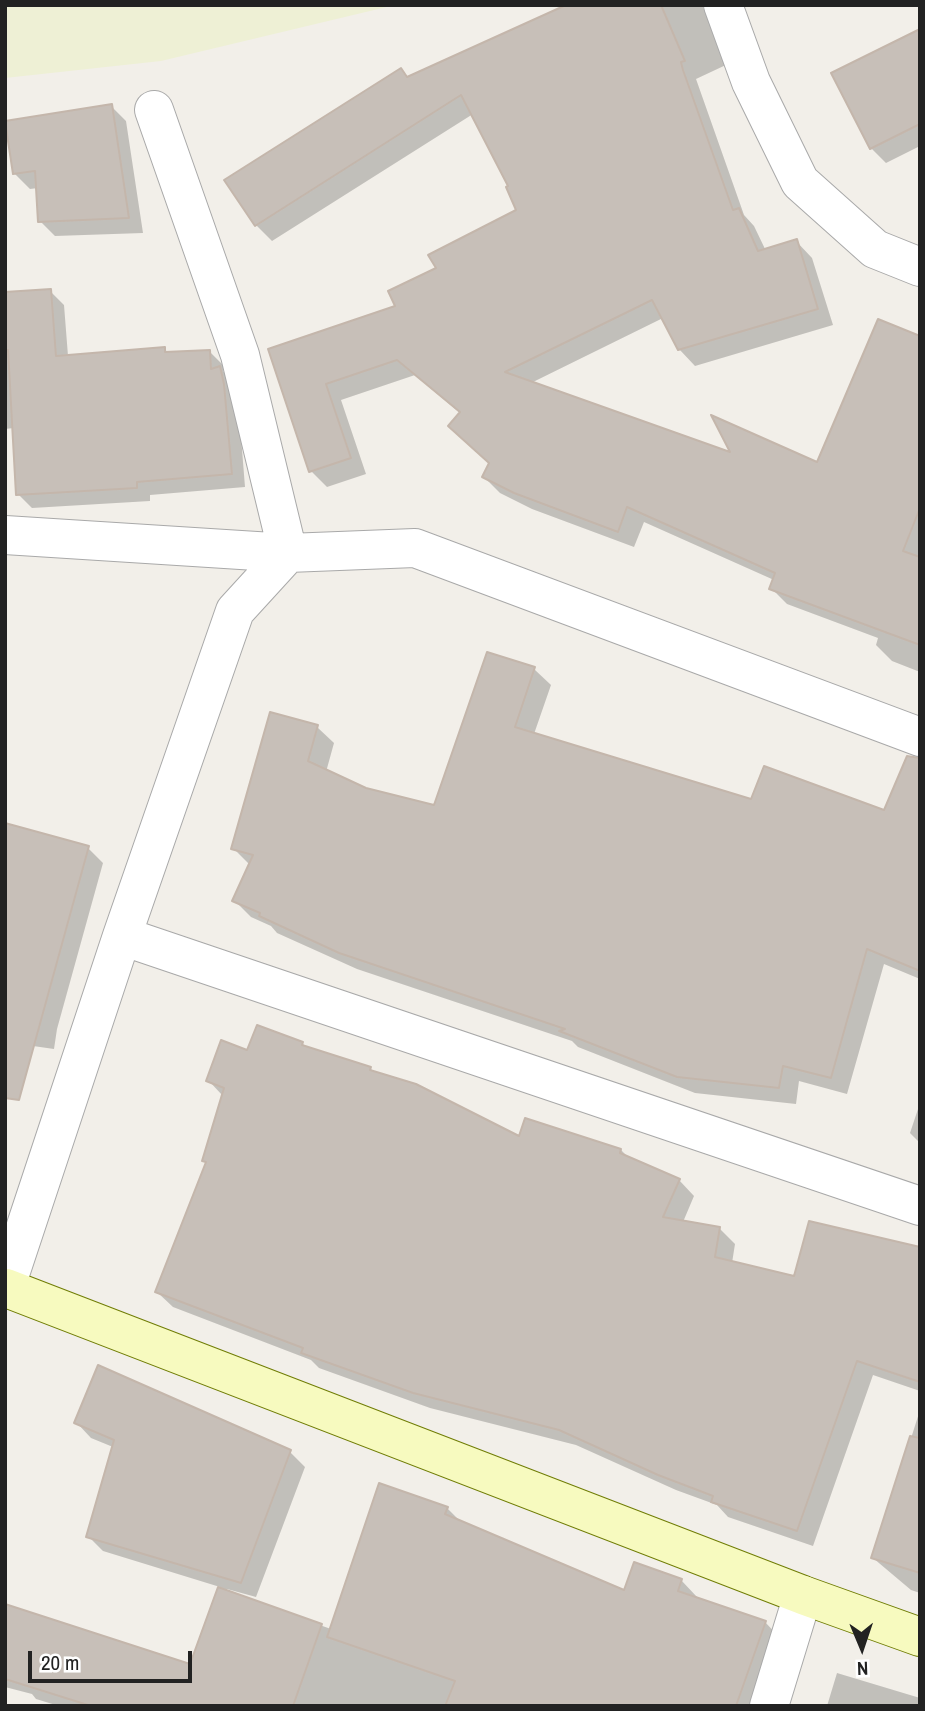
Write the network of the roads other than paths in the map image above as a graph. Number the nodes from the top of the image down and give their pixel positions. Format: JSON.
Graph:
{"nodes":[{"id":1,"x":723,"y":5,"type":"edge"},
{"id":2,"x":154,"y":110,"type":"dead end"},
{"id":3,"x":920,"y":267,"type":"edge"},
{"id":4,"x":5,"y":535,"type":"edge"},
{"id":5,"x":288,"y":553,"type":"junction"},
{"id":6,"x":920,"y":737,"type":"edge"},
{"id":7,"x":122,"y":936,"type":"junction"},
{"id":8,"x":920,"y":1206,"type":"edge"},
{"id":9,"x":6,"y":1289,"type":"edge"},
{"id":10,"x":803,"y":1595,"type":"junction"},
{"id":11,"x":920,"y":1637,"type":"edge"},
{"id":12,"x":769,"y":1706,"type":"edge"}],
"edges":[{"from":1,"to":3,"type":"street"},
{"from":2,"to":5,"type":"street"},
{"from":4,"to":5,"type":"street"},
{"from":5,"to":6,"type":"street"},
{"from":5,"to":7,"type":"street"},
{"from":7,"to":8,"type":"street"},
{"from":7,"to":9,"type":"street"},
{"from":9,"to":10,"type":"street"},
{"from":10,"to":11,"type":"street"},
{"from":10,"to":12,"type":"street"}]}
